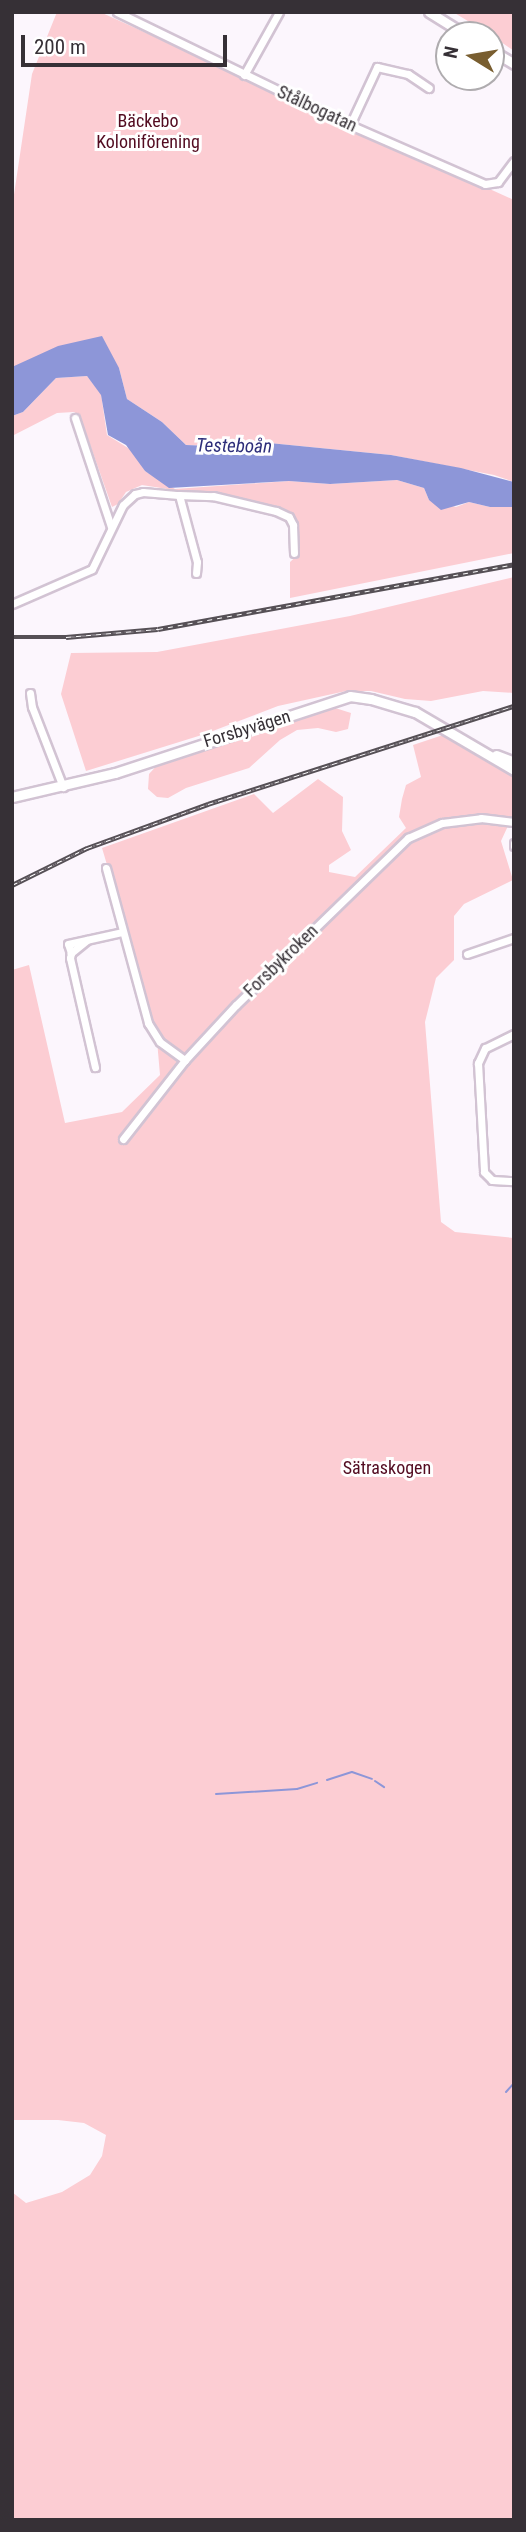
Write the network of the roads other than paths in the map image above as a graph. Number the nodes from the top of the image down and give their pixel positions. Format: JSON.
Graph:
{"nodes":[{"id":1,"x":117,"y":12,"type":"edge"},
{"id":2,"x":279,"y":12,"type":"edge"},
{"id":3,"x":244,"y":75,"type":"junction"},
{"id":4,"x":429,"y":88,"type":"dead end"},
{"id":5,"x":350,"y":125,"type":"junction"},
{"id":6,"x":514,"y":161,"type":"edge"},
{"id":7,"x":75,"y":418,"type":"dead end"},
{"id":8,"x":179,"y":495,"type":"junction"},
{"id":9,"x":111,"y":527,"type":"junction"},
{"id":10,"x":294,"y":554,"type":"dead end"},
{"id":11,"x":196,"y":573,"type":"dead end"},
{"id":12,"x":12,"y":604,"type":"edge"},
{"id":13,"x":30,"y":693,"type":"dead end"},
{"id":14,"x":475,"y":747,"type":"junction"},
{"id":15,"x":514,"y":762,"type":"edge"},
{"id":16,"x":514,"y":770,"type":"edge"},
{"id":17,"x":63,"y":787,"type":"junction"},
{"id":18,"x":12,"y":797,"type":"edge"},
{"id":19,"x":514,"y":822,"type":"edge"},
{"id":20,"x":106,"y":868,"type":"dead end"},
{"id":21,"x":122,"y":932,"type":"junction"},
{"id":22,"x":514,"y":938,"type":"edge"},
{"id":23,"x":467,"y":954,"type":"dead end"},
{"id":24,"x":514,"y":1034,"type":"edge"},
{"id":25,"x":185,"y":1060,"type":"junction"},
{"id":26,"x":95,"y":1067,"type":"dead end"},
{"id":27,"x":123,"y":1139,"type":"dead end"},
{"id":28,"x":514,"y":1181,"type":"edge"}],
"edges":[{"from":1,"to":3,"type":"street","name":"Stålbogatan"},
{"from":2,"to":3,"type":"street"},
{"from":3,"to":5,"type":"street","name":"Stålbogatan"},
{"from":4,"to":5,"type":"street"},
{"from":5,"to":6,"type":"street","name":"Stålbogatan"},
{"from":7,"to":9,"type":"street"},
{"from":8,"to":9,"type":"street"},
{"from":8,"to":10,"type":"street"},
{"from":8,"to":11,"type":"street"},
{"from":9,"to":12,"type":"street"},
{"from":13,"to":17,"type":"street"},
{"from":14,"to":15,"type":"street","name":"Forsbyvägen"},
{"from":14,"to":16,"type":"street","name":"Forsbyvägen"},
{"from":14,"to":17,"type":"street","name":"Forsbyvägen"},
{"from":17,"to":18,"type":"street","name":"Forsbyvägen"},
{"from":19,"to":25,"type":"street","name":"Forsbykroken"},
{"from":20,"to":21,"type":"street"},
{"from":21,"to":25,"type":"street"},
{"from":21,"to":26,"type":"street"},
{"from":22,"to":23,"type":"street"},
{"from":24,"to":28,"type":"street"},
{"from":25,"to":27,"type":"street","name":"Forsbykroken"}]}
